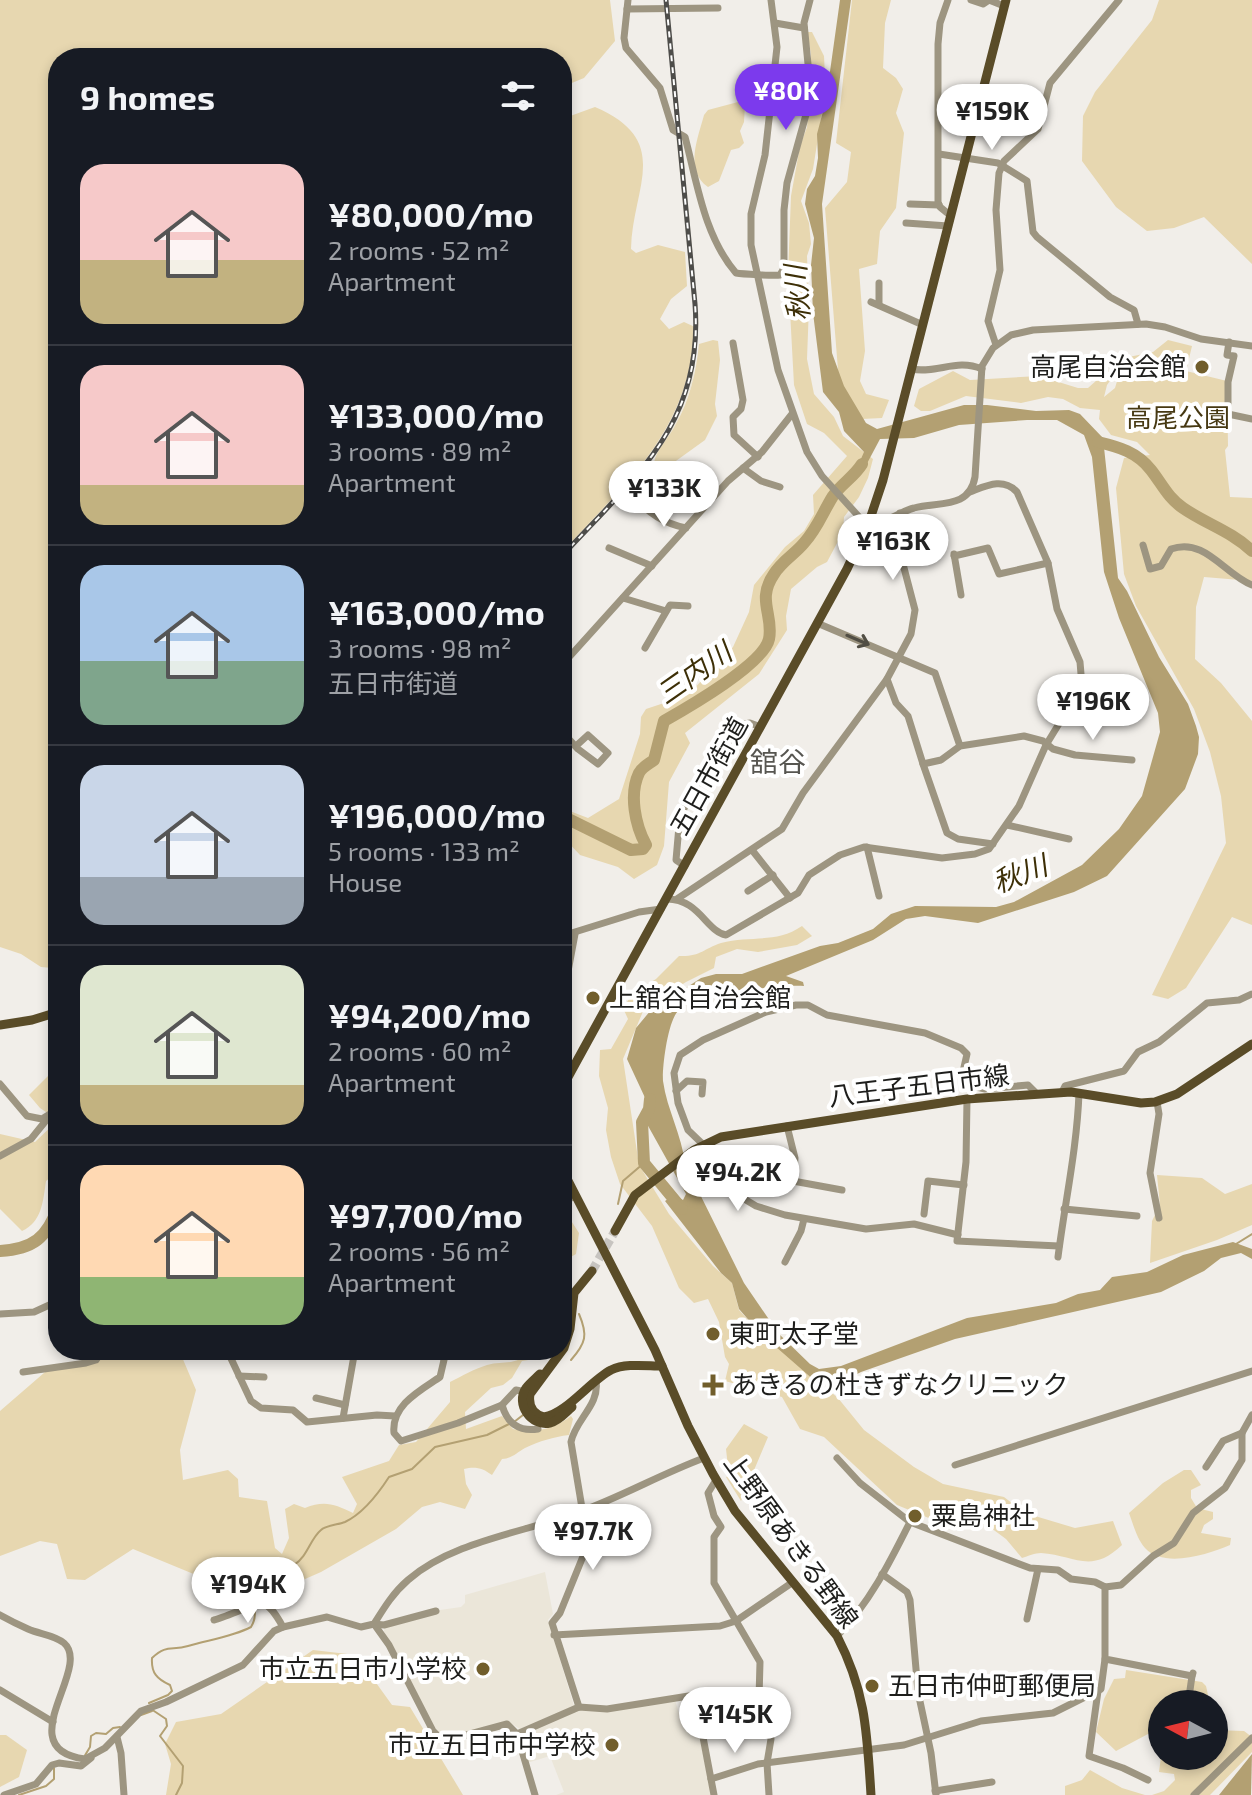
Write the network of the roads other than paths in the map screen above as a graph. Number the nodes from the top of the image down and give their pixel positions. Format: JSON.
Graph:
{"nodes":[{"id":1,"x":628,"y":0,"type":"edge"},
{"id":2,"x":771,"y":0,"type":"edge"},
{"id":3,"x":810,"y":0,"type":"edge"},
{"id":4,"x":948,"y":0,"type":"edge"},
{"id":5,"x":971,"y":0,"type":"edge"},
{"id":6,"x":1119,"y":0,"type":"edge"},
{"id":7,"x":1005,"y":3,"type":"edge"},
{"id":8,"x":674,"y":4,"type":"edge"},
{"id":9,"x":718,"y":8,"type":"dead end"},
{"id":10,"x":627,"y":9,"type":"junction"},
{"id":11,"x":775,"y":23,"type":"junction"},
{"id":12,"x":804,"y":28,"type":"junction"},
{"id":13,"x":939,"y":154,"type":"junction"},
{"id":14,"x":965,"y":157,"type":"junction"},
{"id":15,"x":1002,"y":166,"type":"junction"},
{"id":16,"x":910,"y":204,"type":"dead end"},
{"id":17,"x":939,"y":205,"type":"junction"},
{"id":18,"x":949,"y":221,"type":"junction"},
{"id":19,"x":906,"y":223,"type":"dead end"},
{"id":20,"x":757,"y":272,"type":"junction"},
{"id":21,"x":879,"y":283,"type":"dead end"},
{"id":22,"x":1138,"y":324,"type":"junction"},
{"id":23,"x":923,"y":325,"type":"junction"},
{"id":24,"x":1229,"y":342,"type":"junction"},
{"id":25,"x":733,"y":343,"type":"dead end"},
{"id":26,"x":996,"y":345,"type":"junction"},
{"id":27,"x":1252,"y":346,"type":"edge"},
{"id":28,"x":911,"y":369,"type":"junction"},
{"id":29,"x":982,"y":369,"type":"junction"},
{"id":30,"x":792,"y":414,"type":"junction"},
{"id":31,"x":1252,"y":419,"type":"edge"},
{"id":32,"x":758,"y":457,"type":"junction"},
{"id":33,"x":743,"y":468,"type":"junction"},
{"id":34,"x":780,"y":487,"type":"dead end"},
{"id":35,"x":970,"y":492,"type":"junction"},
{"id":36,"x":634,"y":497,"type":"dead end"},
{"id":37,"x":900,"y":513,"type":"junction"},
{"id":38,"x":869,"y":522,"type":"junction"},
{"id":39,"x":686,"y":528,"type":"junction"},
{"id":40,"x":1143,"y":545,"type":"dead end"},
{"id":41,"x":609,"y":548,"type":"dead end"},
{"id":42,"x":1048,"y":563,"type":"junction"},
{"id":43,"x":652,"y":566,"type":"junction"},
{"id":44,"x":1252,"y":585,"type":"edge"},
{"id":45,"x":961,"y":595,"type":"dead end"},
{"id":46,"x":623,"y":598,"type":"junction"},
{"id":47,"x":688,"y":606,"type":"dead end"},
{"id":48,"x":666,"y":611,"type":"junction"},
{"id":49,"x":817,"y":623,"type":"junction"},
{"id":50,"x":645,"y":648,"type":"dead end"},
{"id":51,"x":572,"y":654,"type":"edge"},
{"id":52,"x":898,"y":658,"type":"junction"},
{"id":53,"x":887,"y":679,"type":"junction"},
{"id":54,"x":761,"y":727,"type":"junction"},
{"id":55,"x":572,"y":742,"type":"edge"},
{"id":56,"x":1046,"y":745,"type":"junction"},
{"id":57,"x":576,"y":746,"type":"dead end"},
{"id":58,"x":960,"y":746,"type":"junction"},
{"id":59,"x":1132,"y":760,"type":"dead end"},
{"id":60,"x":923,"y":764,"type":"junction"},
{"id":61,"x":1007,"y":825,"type":"junction"},
{"id":62,"x":1069,"y":839,"type":"dead end"},
{"id":63,"x":993,"y":844,"type":"junction"},
{"id":64,"x":867,"y":847,"type":"junction"},
{"id":65,"x":752,"y":850,"type":"junction"},
{"id":66,"x":685,"y":866,"type":"junction"},
{"id":67,"x":773,"y":875,"type":"junction"},
{"id":68,"x":748,"y":891,"type":"dead end"},
{"id":69,"x":879,"y":896,"type":"dead end"},
{"id":70,"x":790,"y":898,"type":"junction"},
{"id":71,"x":672,"y":899,"type":"junction"},
{"id":72,"x":661,"y":909,"type":"junction"},
{"id":73,"x":572,"y":934,"type":"edge"},
{"id":74,"x":575,"y":934,"type":"junction"},
{"id":75,"x":572,"y":950,"type":"edge"},
{"id":76,"x":1252,"y":994,"type":"edge"},
{"id":77,"x":48,"y":1015,"type":"edge"},
{"id":78,"x":0,"y":1025,"type":"edge"},
{"id":79,"x":1252,"y":1044,"type":"edge"},
{"id":80,"x":572,"y":1070,"type":"edge"},
{"id":81,"x":0,"y":1084,"type":"edge"},
{"id":82,"x":676,"y":1091,"type":"junction"},
{"id":83,"x":1062,"y":1092,"type":"junction"},
{"id":84,"x":1079,"y":1093,"type":"junction"},
{"id":85,"x":702,"y":1094,"type":"dead end"},
{"id":86,"x":1037,"y":1094,"type":"junction"},
{"id":87,"x":967,"y":1099,"type":"junction"},
{"id":88,"x":1157,"y":1102,"type":"junction"},
{"id":89,"x":48,"y":1117,"type":"edge"},
{"id":90,"x":48,"y":1118,"type":"edge"},
{"id":91,"x":787,"y":1126,"type":"junction"},
{"id":92,"x":698,"y":1147,"type":"junction"},
{"id":93,"x":0,"y":1156,"type":"edge"},
{"id":94,"x":964,"y":1185,"type":"junction"},
{"id":95,"x":572,"y":1189,"type":"edge"},
{"id":96,"x":842,"y":1190,"type":"dead end"},
{"id":97,"x":575,"y":1195,"type":"junction"},
{"id":98,"x":572,"y":1197,"type":"edge"},
{"id":99,"x":1064,"y":1209,"type":"junction"},
{"id":100,"x":924,"y":1214,"type":"dead end"},
{"id":101,"x":1137,"y":1216,"type":"dead end"},
{"id":102,"x":1159,"y":1218,"type":"dead end"},
{"id":103,"x":804,"y":1219,"type":"junction"},
{"id":104,"x":615,"y":1231,"type":"tunnel mouth"},
{"id":105,"x":958,"y":1235,"type":"junction"},
{"id":106,"x":1059,"y":1246,"type":"junction"},
{"id":107,"x":1058,"y":1257,"type":"dead end"},
{"id":108,"x":785,"y":1262,"type":"dead end"},
{"id":109,"x":592,"y":1271,"type":"tunnel mouth"},
{"id":110,"x":572,"y":1292,"type":"edge"},
{"id":111,"x":48,"y":1306,"type":"edge"},
{"id":112,"x":0,"y":1314,"type":"edge"},
{"id":113,"x":96,"y":1360,"type":"edge"},
{"id":114,"x":232,"y":1360,"type":"edge"},
{"id":115,"x":353,"y":1360,"type":"edge"},
{"id":116,"x":442,"y":1360,"type":"edge"},
{"id":117,"x":555,"y":1360,"type":"edge"},
{"id":118,"x":662,"y":1366,"type":"junction"},
{"id":119,"x":1252,"y":1371,"type":"edge"},
{"id":120,"x":23,"y":1372,"type":"dead end"},
{"id":121,"x":239,"y":1376,"type":"junction"},
{"id":122,"x":264,"y":1377,"type":"dead end"},
{"id":123,"x":596,"y":1381,"type":"junction"},
{"id":124,"x":527,"y":1393,"type":"junction"},
{"id":125,"x":316,"y":1398,"type":"dead end"},
{"id":126,"x":345,"y":1405,"type":"junction"},
{"id":127,"x":505,"y":1412,"type":"junction"},
{"id":128,"x":1252,"y":1415,"type":"edge"},
{"id":129,"x":395,"y":1416,"type":"junction"},
{"id":130,"x":343,"y":1418,"type":"junction"},
{"id":131,"x":538,"y":1429,"type":"dead end"},
{"id":132,"x":1242,"y":1433,"type":"junction"},
{"id":133,"x":704,"y":1458,"type":"junction"},
{"id":134,"x":837,"y":1458,"type":"dead end"},
{"id":135,"x":955,"y":1465,"type":"dead end"},
{"id":136,"x":1206,"y":1467,"type":"dead end"},
{"id":137,"x":716,"y":1480,"type":"junction"},
{"id":138,"x":582,"y":1511,"type":"junction"},
{"id":139,"x":910,"y":1522,"type":"junction"},
{"id":140,"x":1038,"y":1569,"type":"junction"},
{"id":141,"x":882,"y":1574,"type":"junction"},
{"id":142,"x":793,"y":1582,"type":"junction"},
{"id":143,"x":1105,"y":1587,"type":"junction"},
{"id":144,"x":436,"y":1611,"type":"dead end"},
{"id":145,"x":0,"y":1615,"type":"edge"},
{"id":146,"x":1027,"y":1619,"type":"dead end"},
{"id":147,"x":214,"y":1620,"type":"dead end"},
{"id":148,"x":736,"y":1621,"type":"junction"},
{"id":149,"x":374,"y":1624,"type":"junction"},
{"id":150,"x":283,"y":1627,"type":"junction"},
{"id":151,"x":554,"y":1635,"type":"junction"},
{"id":152,"x":837,"y":1636,"type":"junction"},
{"id":153,"x":1105,"y":1659,"type":"junction"},
{"id":154,"x":0,"y":1690,"type":"edge"},
{"id":155,"x":1190,"y":1690,"type":"edge"},
{"id":156,"x":1098,"y":1691,"type":"junction"},
{"id":157,"x":579,"y":1707,"type":"junction"},
{"id":158,"x":53,"y":1722,"type":"junction"},
{"id":159,"x":517,"y":1734,"type":"junction"},
{"id":160,"x":117,"y":1737,"type":"junction"},
{"id":161,"x":928,"y":1737,"type":"junction"},
{"id":162,"x":1252,"y":1738,"type":"edge"},
{"id":163,"x":868,"y":1750,"type":"junction"},
{"id":164,"x":96,"y":1754,"type":"junction"},
{"id":165,"x":767,"y":1763,"type":"junction"},
{"id":166,"x":711,"y":1779,"type":"junction"},
{"id":167,"x":1148,"y":1780,"type":"dead end"},
{"id":168,"x":992,"y":1782,"type":"dead end"},
{"id":169,"x":935,"y":1793,"type":"edge"},
{"id":170,"x":4,"y":1795,"type":"edge"},
{"id":171,"x":124,"y":1795,"type":"edge"},
{"id":172,"x":535,"y":1795,"type":"edge"},
{"id":173,"x":714,"y":1795,"type":"edge"},
{"id":174,"x":769,"y":1795,"type":"edge"},
{"id":175,"x":871,"y":1795,"type":"edge"},
{"id":176,"x":1194,"y":1795,"type":"edge"}],
"edges":[{"from":1,"to":10,"type":"street"},
{"from":2,"to":11,"type":"street"},
{"from":3,"to":12,"type":"street"},
{"from":4,"to":13,"type":"street"},
{"from":5,"to":7,"type":"street"},
{"from":6,"to":15,"type":"street"},
{"from":7,"to":14,"type":"main road"},
{"from":8,"to":9,"type":"street"},
{"from":8,"to":10,"type":"street"},
{"from":10,"to":20,"type":"street"},
{"from":11,"to":12,"type":"street"},
{"from":11,"to":20,"type":"street"},
{"from":12,"to":20,"type":"street"},
{"from":13,"to":14,"type":"street"},
{"from":13,"to":17,"type":"street"},
{"from":14,"to":15,"type":"street"},
{"from":14,"to":18,"type":"main road"},
{"from":15,"to":22,"type":"street"},
{"from":15,"to":26,"type":"street"},
{"from":16,"to":17,"type":"street"},
{"from":17,"to":18,"type":"street"},
{"from":18,"to":19,"type":"street"},
{"from":18,"to":23,"type":"main road"},
{"from":20,"to":30,"type":"street"},
{"from":21,"to":23,"type":"street"},
{"from":22,"to":24,"type":"street"},
{"from":22,"to":26,"type":"street"},
{"from":23,"to":28,"type":"main road"},
{"from":24,"to":27,"type":"street"},
{"from":24,"to":31,"type":"street"},
{"from":25,"to":32,"type":"street"},
{"from":26,"to":29,"type":"street"},
{"from":28,"to":29,"type":"street"},
{"from":28,"to":38,"type":"main road","name":"五日市街道"},
{"from":29,"to":35,"type":"street"},
{"from":30,"to":32,"type":"street"},
{"from":30,"to":38,"type":"street"},
{"from":32,"to":33,"type":"street"},
{"from":33,"to":34,"type":"street"},
{"from":33,"to":39,"type":"street"},
{"from":35,"to":37,"type":"street"},
{"from":35,"to":42,"type":"street"},
{"from":36,"to":39,"type":"street"},
{"from":37,"to":38,"type":"street"},
{"from":37,"to":52,"type":"street"},
{"from":38,"to":49,"type":"main road","name":"五日市街道"},
{"from":39,"to":43,"type":"street"},
{"from":40,"to":44,"type":"street"},
{"from":41,"to":43,"type":"street"},
{"from":42,"to":45,"type":"street"},
{"from":42,"to":56,"type":"street"},
{"from":43,"to":46,"type":"street"},
{"from":46,"to":48,"type":"street"},
{"from":46,"to":51,"type":"street"},
{"from":47,"to":48,"type":"street"},
{"from":48,"to":50,"type":"street"},
{"from":49,"to":52,"type":"street","one_way":true},
{"from":49,"to":54,"type":"main road","name":"五日市街道"},
{"from":52,"to":53,"type":"street"},
{"from":52,"to":58,"type":"street"},
{"from":53,"to":60,"type":"street"},
{"from":53,"to":65,"type":"street"},
{"from":54,"to":66,"type":"main road","name":"五日市街道"},
{"from":54,"to":66,"type":"street"},
{"from":55,"to":57,"type":"street"},
{"from":56,"to":58,"type":"street"},
{"from":56,"to":59,"type":"street"},
{"from":56,"to":61,"type":"street"},
{"from":58,"to":60,"type":"street"},
{"from":60,"to":63,"type":"street"},
{"from":61,"to":62,"type":"street"},
{"from":61,"to":63,"type":"street"},
{"from":63,"to":64,"type":"street"},
{"from":64,"to":69,"type":"street"},
{"from":64,"to":70,"type":"street"},
{"from":65,"to":67,"type":"street"},
{"from":65,"to":71,"type":"street"},
{"from":66,"to":71,"type":"main road","name":"五日市街道"},
{"from":67,"to":68,"type":"street"},
{"from":67,"to":70,"type":"street"},
{"from":70,"to":71,"type":"street"},
{"from":71,"to":72,"type":"main road","name":"五日市街道"},
{"from":72,"to":74,"type":"street"},
{"from":72,"to":80,"type":"main road","name":"五日市街道"},
{"from":73,"to":74,"type":"street"},
{"from":74,"to":75,"type":"street"},
{"from":76,"to":83,"type":"street"},
{"from":77,"to":78,"type":"main road"},
{"from":79,"to":88,"type":"main road"},
{"from":81,"to":89,"type":"street"},
{"from":82,"to":85,"type":"street"},
{"from":82,"to":86,"type":"street"},
{"from":82,"to":92,"type":"street"},
{"from":83,"to":84,"type":"main road","name":"八王子五日市線"},
{"from":83,"to":86,"type":"main road","name":"八王子五日市線"},
{"from":84,"to":88,"type":"main road","name":"八王子五日市線"},
{"from":84,"to":99,"type":"street"},
{"from":86,"to":87,"type":"main road","name":"八王子五日市線"},
{"from":87,"to":91,"type":"main road","name":"八王子五日市線"},
{"from":87,"to":94,"type":"street"},
{"from":88,"to":102,"type":"street"},
{"from":90,"to":93,"type":"street"},
{"from":91,"to":92,"type":"main road","name":"八王子五日市線"},
{"from":91,"to":96,"type":"street"},
{"from":92,"to":103,"type":"street"},
{"from":92,"to":104,"type":"main road","name":"八王子五日市線"},
{"from":94,"to":100,"type":"street"},
{"from":94,"to":105,"type":"street"},
{"from":95,"to":97,"type":"main road","name":"上野原あきる野線"},
{"from":97,"to":98,"type":"street"},
{"from":97,"to":118,"type":"main road","name":"上野原あきる野線"},
{"from":99,"to":101,"type":"street"},
{"from":99,"to":106,"type":"street"},
{"from":103,"to":105,"type":"street"},
{"from":103,"to":108,"type":"street"},
{"from":105,"to":106,"type":"street"},
{"from":106,"to":107,"type":"street"},
{"from":109,"to":110,"type":"main road"},
{"from":111,"to":112,"type":"street"},
{"from":113,"to":120,"type":"street"},
{"from":114,"to":121,"type":"street"},
{"from":115,"to":126,"type":"street"},
{"from":116,"to":129,"type":"street"},
{"from":117,"to":124,"type":"main road"},
{"from":118,"to":123,"type":"main road"},
{"from":118,"to":133,"type":"main road","name":"上野原あきる野線"},
{"from":119,"to":135,"type":"street"},
{"from":121,"to":122,"type":"street"},
{"from":121,"to":130,"type":"street"},
{"from":123,"to":124,"type":"main road"},
{"from":123,"to":138,"type":"street"},
{"from":124,"to":127,"type":"street"},
{"from":125,"to":126,"type":"street"},
{"from":126,"to":130,"type":"street"},
{"from":127,"to":129,"type":"street"},
{"from":127,"to":131,"type":"street"},
{"from":128,"to":132,"type":"street"},
{"from":129,"to":130,"type":"street"},
{"from":132,"to":136,"type":"street"},
{"from":132,"to":143,"type":"street"},
{"from":133,"to":137,"type":"main road","name":"上野原あきる野線"},
{"from":133,"to":138,"type":"street"},
{"from":134,"to":139,"type":"street"},
{"from":137,"to":142,"type":"main road","name":"上野原あきる野線"},
{"from":137,"to":148,"type":"street"},
{"from":138,"to":149,"type":"street"},
{"from":138,"to":151,"type":"street"},
{"from":139,"to":140,"type":"street"},
{"from":139,"to":141,"type":"street"},
{"from":140,"to":143,"type":"street"},
{"from":140,"to":146,"type":"street"},
{"from":141,"to":152,"type":"street"},
{"from":141,"to":161,"type":"street"},
{"from":142,"to":148,"type":"street"},
{"from":142,"to":152,"type":"main road","name":"上野原あきる野線"},
{"from":143,"to":153,"type":"street"},
{"from":144,"to":149,"type":"street"},
{"from":145,"to":158,"type":"street"},
{"from":147,"to":150,"type":"street"},
{"from":148,"to":151,"type":"street"},
{"from":148,"to":165,"type":"street"},
{"from":149,"to":150,"type":"street"},
{"from":149,"to":159,"type":"street"},
{"from":150,"to":160,"type":"street"},
{"from":151,"to":157,"type":"street"},
{"from":152,"to":163,"type":"main road","name":"上野原あきる野線"},
{"from":153,"to":155,"type":"street"},
{"from":153,"to":156,"type":"street"},
{"from":154,"to":158,"type":"street"},
{"from":156,"to":161,"type":"street"},
{"from":156,"to":167,"type":"street"},
{"from":157,"to":159,"type":"street"},
{"from":157,"to":166,"type":"street"},
{"from":158,"to":164,"type":"street"},
{"from":159,"to":172,"type":"street"},
{"from":160,"to":164,"type":"street"},
{"from":160,"to":171,"type":"street"},
{"from":161,"to":163,"type":"street"},
{"from":161,"to":169,"type":"street"},
{"from":162,"to":176,"type":"street"},
{"from":163,"to":165,"type":"street"},
{"from":163,"to":175,"type":"main road","name":"上野原あきる野線"},
{"from":164,"to":170,"type":"street"},
{"from":165,"to":166,"type":"street"},
{"from":165,"to":174,"type":"street"},
{"from":166,"to":173,"type":"street"},
{"from":168,"to":169,"type":"street"}]}
